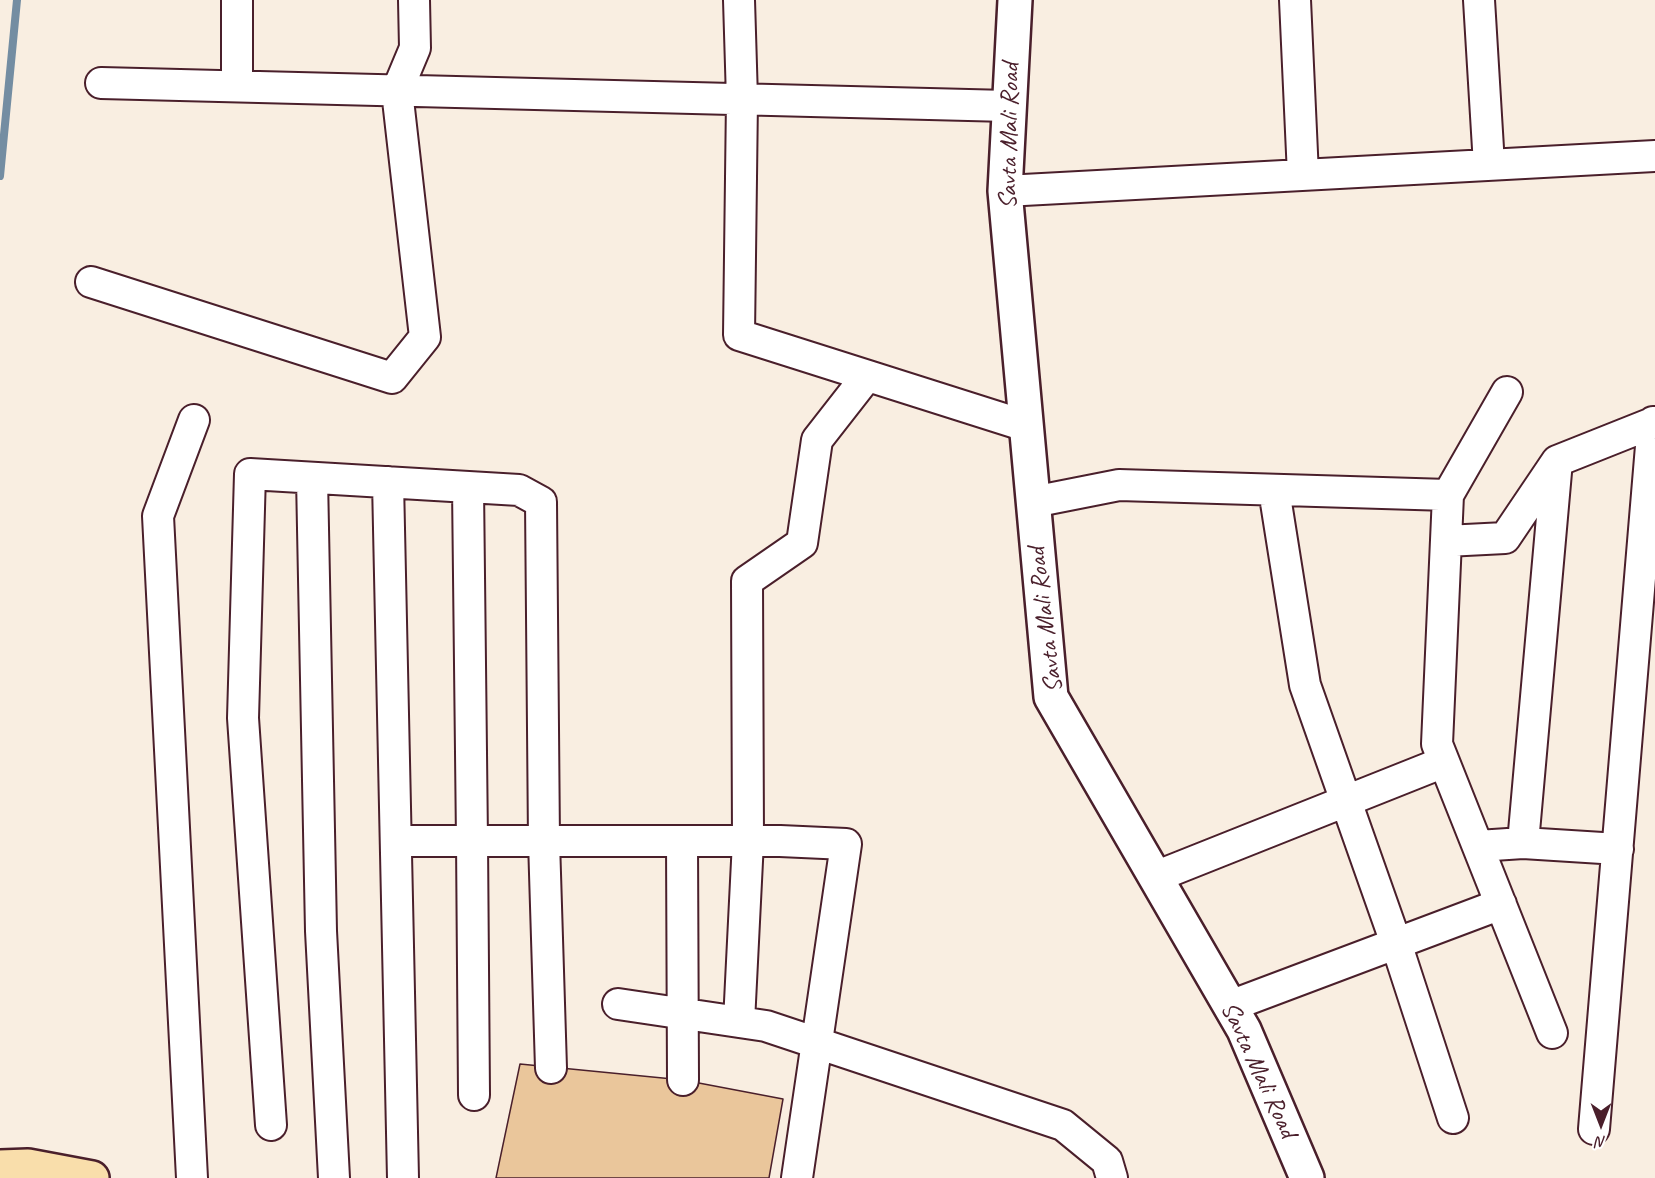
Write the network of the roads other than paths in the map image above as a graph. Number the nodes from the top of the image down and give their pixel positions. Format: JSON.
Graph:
{"nodes":[{"id":1,"x":237,"y":0,"type":"edge"},
{"id":2,"x":414,"y":0,"type":"edge"},
{"id":3,"x":739,"y":0,"type":"edge"},
{"id":4,"x":1015,"y":0,"type":"edge"},
{"id":5,"x":1295,"y":0,"type":"edge"},
{"id":6,"x":1479,"y":0,"type":"edge"},
{"id":7,"x":101,"y":83,"type":"dead end"},
{"id":8,"x":237,"y":86,"type":"junction"},
{"id":9,"x":397,"y":91,"type":"junction"},
{"id":10,"x":742,"y":99,"type":"junction"},
{"id":11,"x":1008,"y":106,"type":"junction"},
{"id":12,"x":1655,"y":156,"type":"edge"},
{"id":13,"x":1489,"y":165,"type":"junction"},
{"id":14,"x":1303,"y":175,"type":"junction"},
{"id":15,"x":1005,"y":191,"type":"junction"},
{"id":16,"x":91,"y":282,"type":"dead end"},
{"id":17,"x":867,"y":375,"type":"junction"},
{"id":18,"x":1507,"y":393,"type":"dead end"},
{"id":19,"x":194,"y":420,"type":"dead end"},
{"id":20,"x":1654,"y":422,"type":"edge"},
{"id":21,"x":1026,"y":426,"type":"junction"},
{"id":22,"x":1557,"y":461,"type":"junction"},
{"id":23,"x":312,"y":478,"type":"junction"},
{"id":24,"x":388,"y":482,"type":"junction"},
{"id":25,"x":468,"y":488,"type":"junction"},
{"id":26,"x":1274,"y":490,"type":"junction"},
{"id":27,"x":1448,"y":495,"type":"junction"},
{"id":28,"x":1033,"y":502,"type":"junction"},
{"id":29,"x":1446,"y":541,"type":"junction"},
{"id":30,"x":1444,"y":762,"type":"junction"},
{"id":31,"x":1346,"y":801,"type":"junction"},
{"id":32,"x":396,"y":841,"type":"junction"},
{"id":33,"x":472,"y":841,"type":"junction"},
{"id":34,"x":544,"y":841,"type":"junction"},
{"id":35,"x":682,"y":841,"type":"junction"},
{"id":36,"x":748,"y":841,"type":"junction"},
{"id":37,"x":1523,"y":843,"type":"junction"},
{"id":38,"x":1478,"y":846,"type":"junction"},
{"id":39,"x":1618,"y":849,"type":"junction"},
{"id":40,"x":1155,"y":877,"type":"junction"},
{"id":41,"x":1501,"y":904,"type":"junction"},
{"id":42,"x":1396,"y":943,"type":"junction"},
{"id":43,"x":618,"y":1004,"type":"dead end"},
{"id":44,"x":1230,"y":1006,"type":"junction"},
{"id":45,"x":683,"y":1014,"type":"junction"},
{"id":46,"x":739,"y":1023,"type":"junction"},
{"id":47,"x":1552,"y":1033,"type":"dead end"},
{"id":48,"x":817,"y":1043,"type":"junction"},
{"id":49,"x":551,"y":1068,"type":"dead end"},
{"id":50,"x":683,"y":1080,"type":"dead end"},
{"id":51,"x":474,"y":1095,"type":"dead end"},
{"id":52,"x":1453,"y":1118,"type":"dead end"},
{"id":53,"x":271,"y":1125,"type":"dead end"},
{"id":54,"x":1594,"y":1129,"type":"dead end"},
{"id":55,"x":0,"y":1167,"type":"edge"},
{"id":56,"x":92,"y":1178,"type":"edge"},
{"id":57,"x":192,"y":1178,"type":"edge"},
{"id":58,"x":334,"y":1178,"type":"edge"},
{"id":59,"x":403,"y":1178,"type":"edge"},
{"id":60,"x":797,"y":1178,"type":"edge"},
{"id":61,"x":1112,"y":1178,"type":"edge"},
{"id":62,"x":1307,"y":1178,"type":"edge"}],
"edges":[{"from":1,"to":8,"type":"street"},
{"from":2,"to":9,"type":"street"},
{"from":3,"to":10,"type":"street"},
{"from":4,"to":11,"type":"street","name":"Savta Mali Road"},
{"from":5,"to":14,"type":"street"},
{"from":6,"to":13,"type":"street"},
{"from":7,"to":8,"type":"street"},
{"from":8,"to":9,"type":"street"},
{"from":9,"to":10,"type":"street"},
{"from":9,"to":16,"type":"street"},
{"from":10,"to":11,"type":"street"},
{"from":10,"to":17,"type":"street"},
{"from":11,"to":15,"type":"street","name":"Savta Mali Road"},
{"from":12,"to":13,"type":"street"},
{"from":13,"to":14,"type":"street"},
{"from":14,"to":15,"type":"street"},
{"from":15,"to":21,"type":"street","name":"Savta Mali Road"},
{"from":17,"to":21,"type":"street"},
{"from":17,"to":36,"type":"street"},
{"from":18,"to":27,"type":"street"},
{"from":19,"to":57,"type":"street"},
{"from":20,"to":22,"type":"street"},
{"from":20,"to":39,"type":"street"},
{"from":21,"to":28,"type":"street","name":"Savta Mali Road"},
{"from":22,"to":29,"type":"street"},
{"from":22,"to":37,"type":"street"},
{"from":23,"to":24,"type":"street"},
{"from":23,"to":53,"type":"street"},
{"from":23,"to":58,"type":"street"},
{"from":24,"to":25,"type":"street"},
{"from":24,"to":32,"type":"street"},
{"from":25,"to":33,"type":"street"},
{"from":25,"to":34,"type":"street"},
{"from":26,"to":27,"type":"street"},
{"from":26,"to":28,"type":"street"},
{"from":26,"to":31,"type":"street"},
{"from":27,"to":29,"type":"street"},
{"from":28,"to":40,"type":"street","name":"Savta Mali Road"},
{"from":29,"to":30,"type":"street"},
{"from":30,"to":31,"type":"street"},
{"from":30,"to":38,"type":"street"},
{"from":31,"to":40,"type":"street"},
{"from":31,"to":42,"type":"street"},
{"from":32,"to":33,"type":"street"},
{"from":32,"to":59,"type":"street"},
{"from":33,"to":34,"type":"street"},
{"from":33,"to":51,"type":"street"},
{"from":34,"to":35,"type":"street"},
{"from":34,"to":49,"type":"street"},
{"from":35,"to":36,"type":"street"},
{"from":35,"to":45,"type":"street"},
{"from":36,"to":46,"type":"street"},
{"from":36,"to":48,"type":"street"},
{"from":37,"to":38,"type":"street"},
{"from":37,"to":39,"type":"street"},
{"from":38,"to":41,"type":"street"},
{"from":39,"to":54,"type":"street"},
{"from":40,"to":44,"type":"street","name":"Savta Mali Road"},
{"from":41,"to":42,"type":"street"},
{"from":41,"to":47,"type":"street"},
{"from":42,"to":44,"type":"street"},
{"from":42,"to":52,"type":"street"},
{"from":43,"to":45,"type":"street"},
{"from":44,"to":62,"type":"street","name":"Savta Mali Road"},
{"from":45,"to":46,"type":"street"},
{"from":45,"to":50,"type":"street"},
{"from":46,"to":48,"type":"street"},
{"from":48,"to":60,"type":"street"},
{"from":48,"to":61,"type":"street"},
{"from":55,"to":56,"type":"highway"}]}
